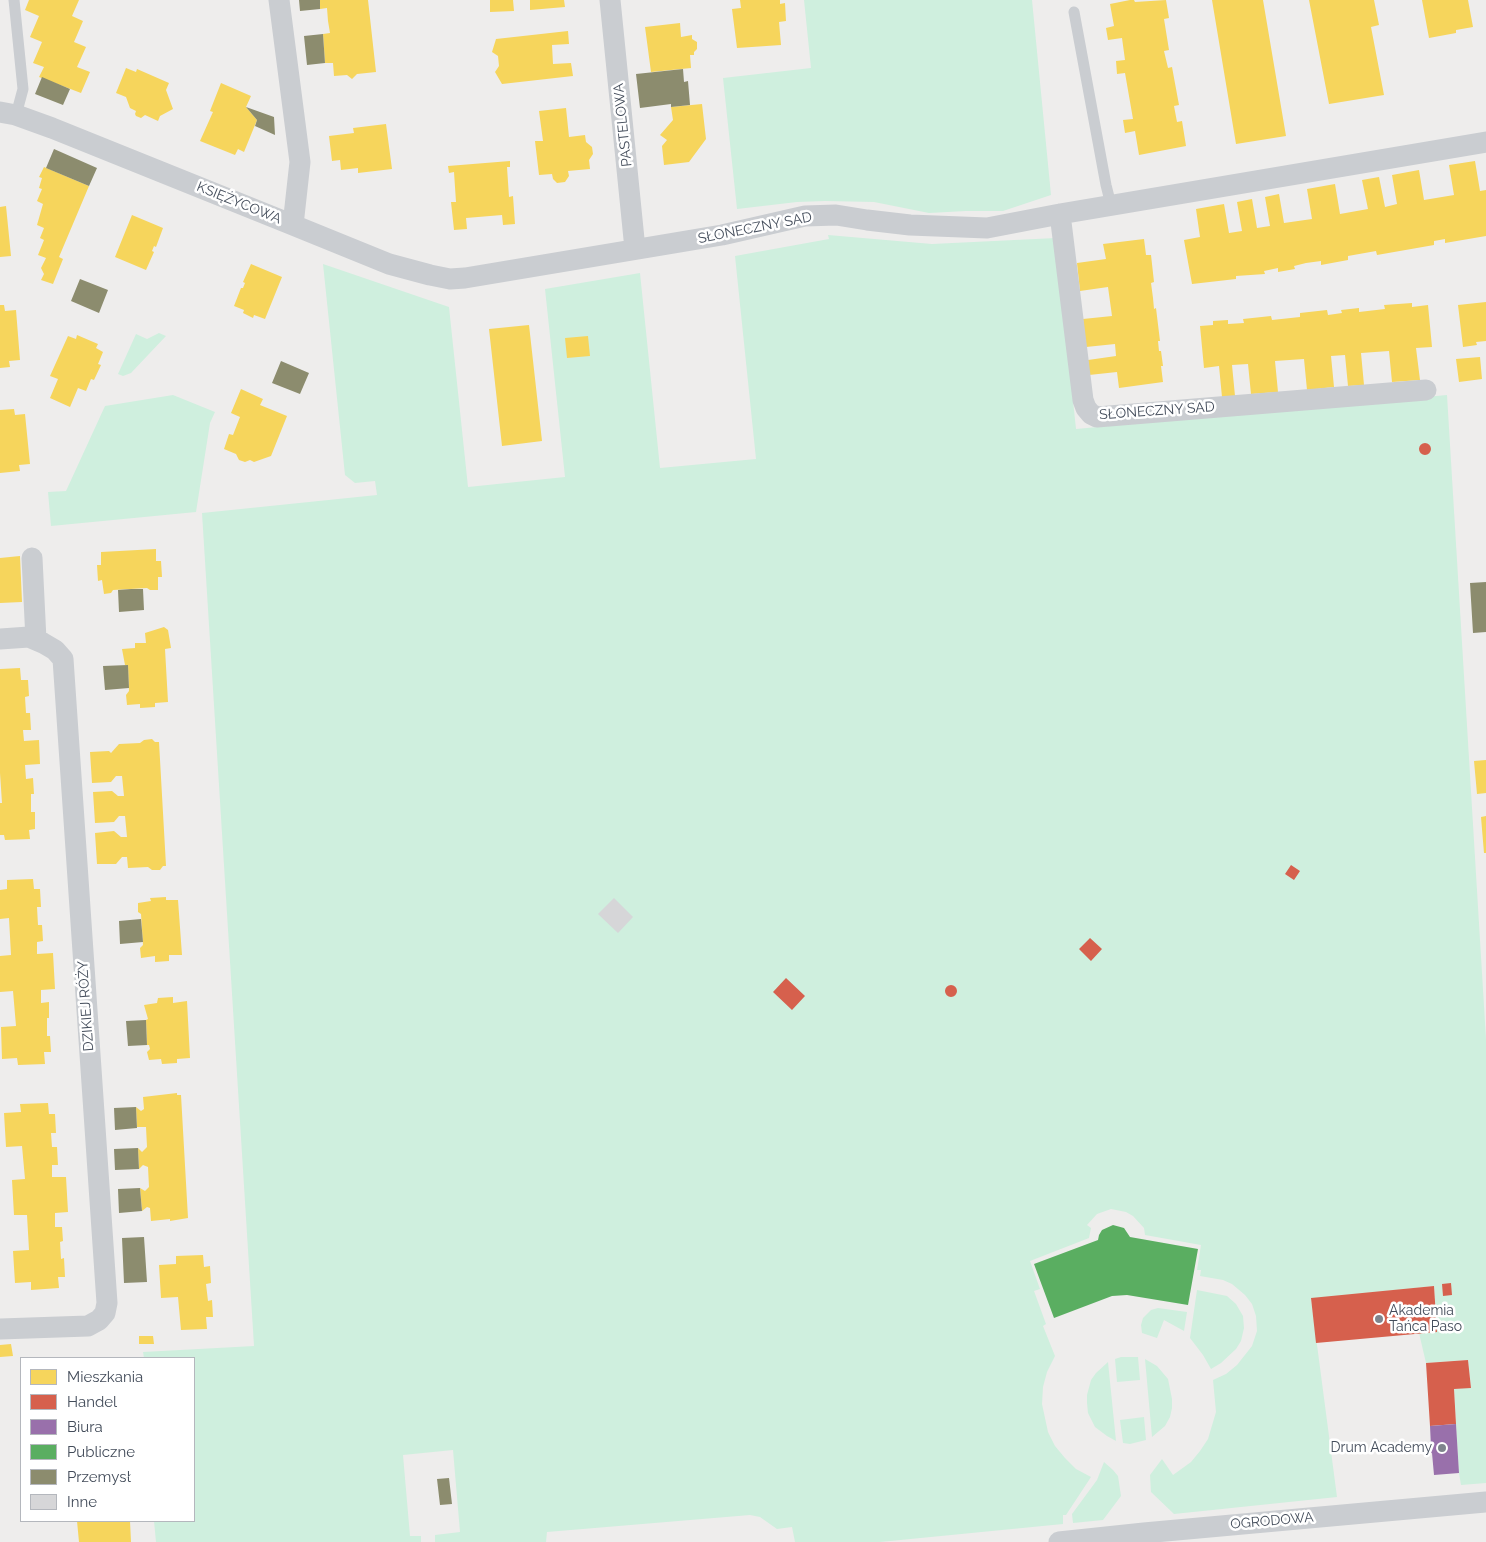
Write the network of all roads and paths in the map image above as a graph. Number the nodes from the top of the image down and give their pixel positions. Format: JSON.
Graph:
{"nodes":[{"id":1,"x":14,"y":0,"type":"edge"},
{"id":2,"x":279,"y":0,"type":"edge"},
{"id":3,"x":610,"y":0,"type":"edge"},
{"id":4,"x":1074,"y":12,"type":"dead end"},
{"id":5,"x":8,"y":114,"type":"edge"},
{"id":6,"x":1486,"y":142,"type":"edge"},
{"id":7,"x":1111,"y":205,"type":"junction"},
{"id":8,"x":1060,"y":214,"type":"junction"},
{"id":9,"x":293,"y":225,"type":"junction"},
{"id":10,"x":635,"y":249,"type":"junction"},
{"id":11,"x":1426,"y":390,"type":"dead end"},
{"id":12,"x":32,"y":558,"type":"dead end"},
{"id":13,"x":0,"y":640,"type":"edge"},
{"id":14,"x":36,"y":640,"type":"junction"},
{"id":15,"x":0,"y":1329,"type":"edge"},
{"id":16,"x":1486,"y":1502,"type":"edge"},
{"id":17,"x":1059,"y":1542,"type":"edge"}],
"edges":[{"from":1,"to":5,"type":"lane"},
{"from":2,"to":9,"type":"street","name":"KSIĘŻYCOWA"},
{"from":3,"to":10,"type":"street","name":"PASTELOWA"},
{"from":4,"to":7,"type":"lane"},
{"from":5,"to":9,"type":"street","name":"KSIĘŻYCOWA"},
{"from":6,"to":7,"type":"street","name":"SŁONECZNY SAD"},
{"from":7,"to":8,"type":"street","name":"SŁONECZNY SAD"},
{"from":8,"to":10,"type":"street","name":"SŁONECZNY SAD"},
{"from":8,"to":11,"type":"street","name":"SŁONECZNY SAD"},
{"from":9,"to":10,"type":"street","name":"SŁONECZNY SAD"},
{"from":12,"to":14,"type":"street"},
{"from":13,"to":14,"type":"street","name":"DZIKIEJ RÓŻY"},
{"from":14,"to":15,"type":"street","name":"DZIKIEJ RÓŻY"},
{"from":16,"to":17,"type":"street","name":"OGRODOWA"}]}
